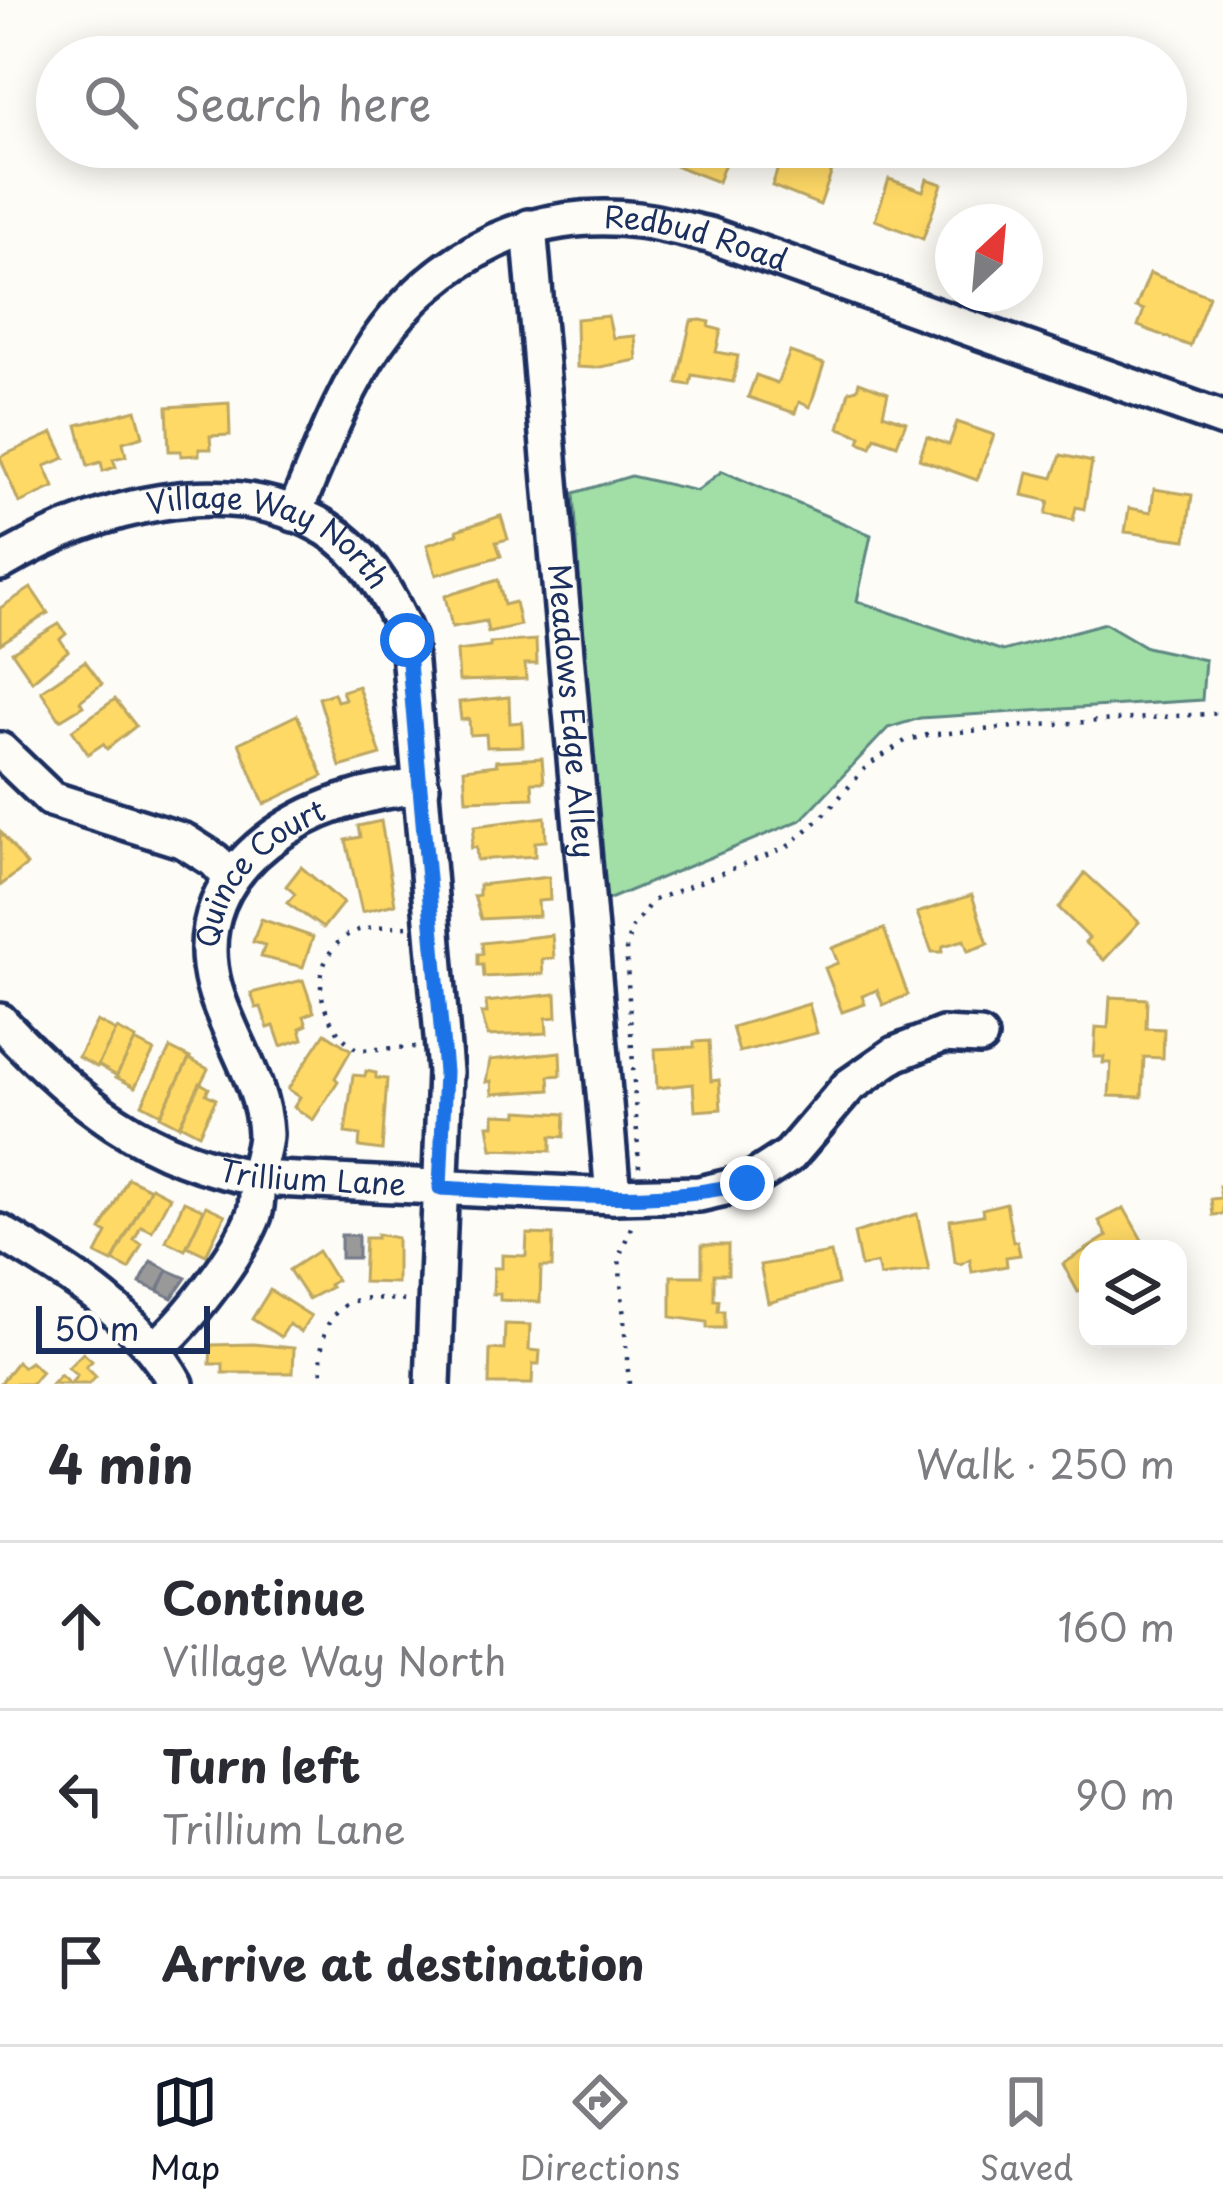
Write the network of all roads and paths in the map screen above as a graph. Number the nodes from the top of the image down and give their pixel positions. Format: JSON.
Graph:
{"nodes":[{"id":1,"x":529,"y":227,"type":"junction"},
{"id":2,"x":1223,"y":419,"type":"edge"},
{"id":3,"x":294,"y":514,"type":"junction"},
{"id":4,"x":0,"y":562,"type":"edge"},
{"id":5,"x":1223,"y":713,"type":"edge"},
{"id":6,"x":0,"y":750,"type":"edge"},
{"id":7,"x":422,"y":788,"type":"junction"},
{"id":8,"x":230,"y":877,"type":"junction"},
{"id":9,"x":407,"y":926,"type":"dead end"},
{"id":10,"x":0,"y":1021,"type":"edge"},
{"id":11,"x":980,"y":1037,"type":"dead end"},
{"id":12,"x":417,"y":1047,"type":"dead end"},
{"id":13,"x":257,"y":1178,"type":"junction"},
{"id":14,"x":440,"y":1188,"type":"junction"},
{"id":15,"x":623,"y":1196,"type":"junction"},
{"id":16,"x":0,"y":1232,"type":"edge"},
{"id":17,"x":412,"y":1301,"type":"dead end"},
{"id":18,"x":156,"y":1348,"type":"junction"},
{"id":19,"x":176,"y":1384,"type":"edge"},
{"id":20,"x":324,"y":1384,"type":"edge"},
{"id":21,"x":433,"y":1384,"type":"edge"},
{"id":22,"x":629,"y":1384,"type":"edge"}],
"edges":[{"from":1,"to":2,"type":"street","name":"Redbud Road"},
{"from":1,"to":3,"type":"street","name":"Redbud Road"},
{"from":1,"to":15,"type":"street","name":"Meadows Edge Alley"},
{"from":3,"to":4,"type":"street","name":"Village Way North"},
{"from":3,"to":7,"type":"street","name":"Village Way North"},
{"from":5,"to":15,"type":"path"},
{"from":6,"to":8,"type":"street"},
{"from":7,"to":8,"type":"street","name":"Quince Court"},
{"from":7,"to":14,"type":"street","name":"Village Way North"},
{"from":8,"to":13,"type":"street","name":"Quince Court"},
{"from":9,"to":12,"type":"path"},
{"from":10,"to":13,"type":"street","name":"Trillium Lane"},
{"from":11,"to":15,"type":"street","name":"Trillium Lane"},
{"from":13,"to":14,"type":"street","name":"Trillium Lane"},
{"from":13,"to":18,"type":"street","name":"Quince Court"},
{"from":14,"to":15,"type":"street","name":"Trillium Lane"},
{"from":14,"to":21,"type":"street","name":"Village Way North"},
{"from":15,"to":22,"type":"path"},
{"from":16,"to":18,"type":"street"},
{"from":17,"to":20,"type":"path"},
{"from":18,"to":19,"type":"street"}]}
